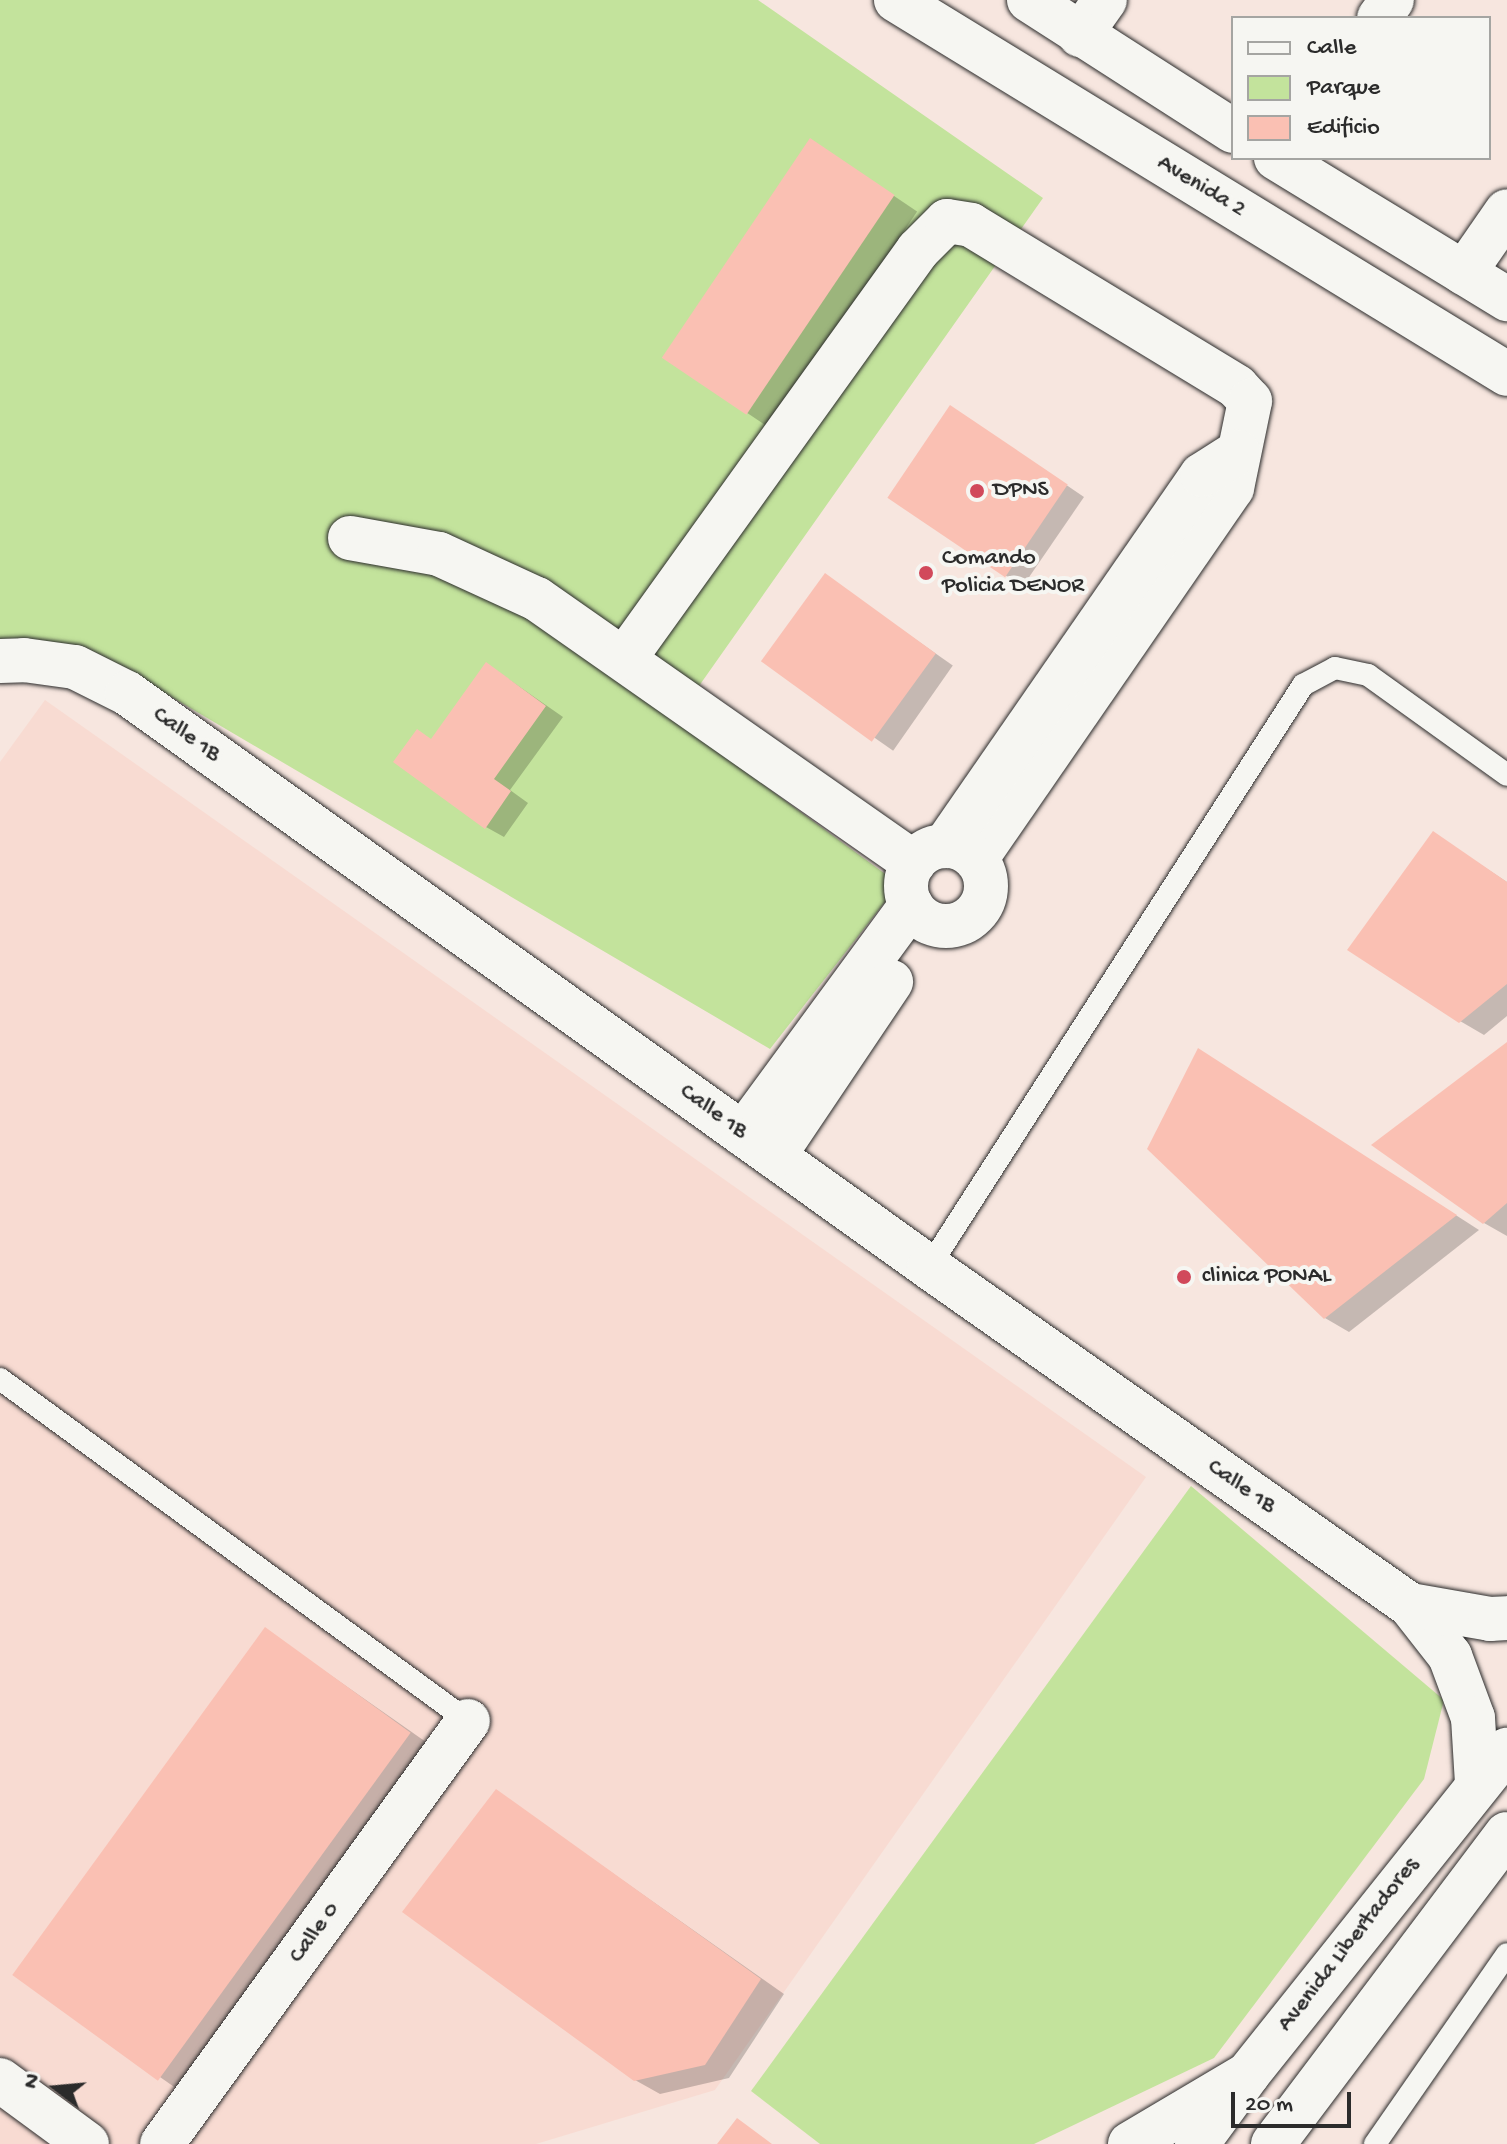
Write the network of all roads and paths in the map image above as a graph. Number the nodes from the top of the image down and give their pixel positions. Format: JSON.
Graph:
{"nodes":[{"id":1,"x":896,"y":0,"type":"edge"},
{"id":2,"x":1029,"y":0,"type":"edge"},
{"id":3,"x":1105,"y":0,"type":"edge"},
{"id":4,"x":1080,"y":35,"type":"junction"},
{"id":5,"x":1231,"y":130,"type":"edge"},
{"id":6,"x":1280,"y":160,"type":"edge"},
{"id":7,"x":1507,"y":211,"type":"edge"},
{"id":8,"x":1464,"y":273,"type":"junction"},
{"id":9,"x":1507,"y":299,"type":"edge"},
{"id":10,"x":1507,"y":374,"type":"edge"},
{"id":11,"x":350,"y":538,"type":"dead end"},
{"id":12,"x":625,"y":658,"type":"junction"},
{"id":13,"x":0,"y":661,"type":"edge"},
{"id":14,"x":1507,"y":775,"type":"edge"},
{"id":15,"x":935,"y":879,"type":"junction"},
{"id":16,"x":759,"y":1145,"type":"junction"},
{"id":17,"x":929,"y":1267,"type":"junction"},
{"id":18,"x":0,"y":1379,"type":"edge"},
{"id":19,"x":1410,"y":1605,"type":"junction"},
{"id":20,"x":1507,"y":1618,"type":"edge"},
{"id":21,"x":468,"y":1721,"type":"joint"},
{"id":22,"x":1507,"y":1750,"type":"edge"},
{"id":23,"x":1477,"y":1783,"type":"junction"},
{"id":24,"x":1507,"y":1834,"type":"edge"},
{"id":25,"x":1507,"y":1954,"type":"edge"},
{"id":26,"x":1248,"y":2074,"type":"junction"},
{"id":27,"x":0,"y":2080,"type":"edge"},
{"id":28,"x":87,"y":2144,"type":"edge"},
{"id":29,"x":162,"y":2144,"type":"edge"},
{"id":30,"x":1130,"y":2144,"type":"edge"},
{"id":31,"x":1197,"y":2144,"type":"edge"},
{"id":32,"x":1273,"y":2144,"type":"edge"},
{"id":33,"x":1375,"y":2144,"type":"edge"}],
"edges":[{"from":1,"to":10,"type":"street","name":"Avenida 2"},
{"from":2,"to":4,"type":"street"},
{"from":3,"to":4,"type":"street"},
{"from":4,"to":5,"type":"street"},
{"from":6,"to":8,"type":"street"},
{"from":7,"to":8,"type":"street"},
{"from":8,"to":9,"type":"street"},
{"from":11,"to":12,"type":"street"},
{"from":12,"to":15,"type":"street"},
{"from":12,"to":15,"type":"street"},
{"from":13,"to":16,"type":"street","name":"Calle 1B"},
{"from":14,"to":17,"type":"lane"},
{"from":15,"to":16,"type":"street"},
{"from":16,"to":17,"type":"street","name":"Calle 1B"},
{"from":17,"to":19,"type":"street","name":"Calle 1B"},
{"from":18,"to":21,"type":"lane"},
{"from":19,"to":20,"type":"street","name":"Calle 1B"},
{"from":19,"to":23,"type":"street","name":"Calle 1B"},
{"from":21,"to":29,"type":"street","name":"Calle 0"},
{"from":22,"to":23,"type":"street","name":"Avenida Libertadores"},
{"from":23,"to":26,"type":"street","name":"Avenida Libertadores"},
{"from":24,"to":32,"type":"street"},
{"from":25,"to":33,"type":"lane"},
{"from":26,"to":30,"type":"street"},
{"from":26,"to":31,"type":"street","name":"Avenida Libertadores"},
{"from":27,"to":28,"type":"street"}]}
